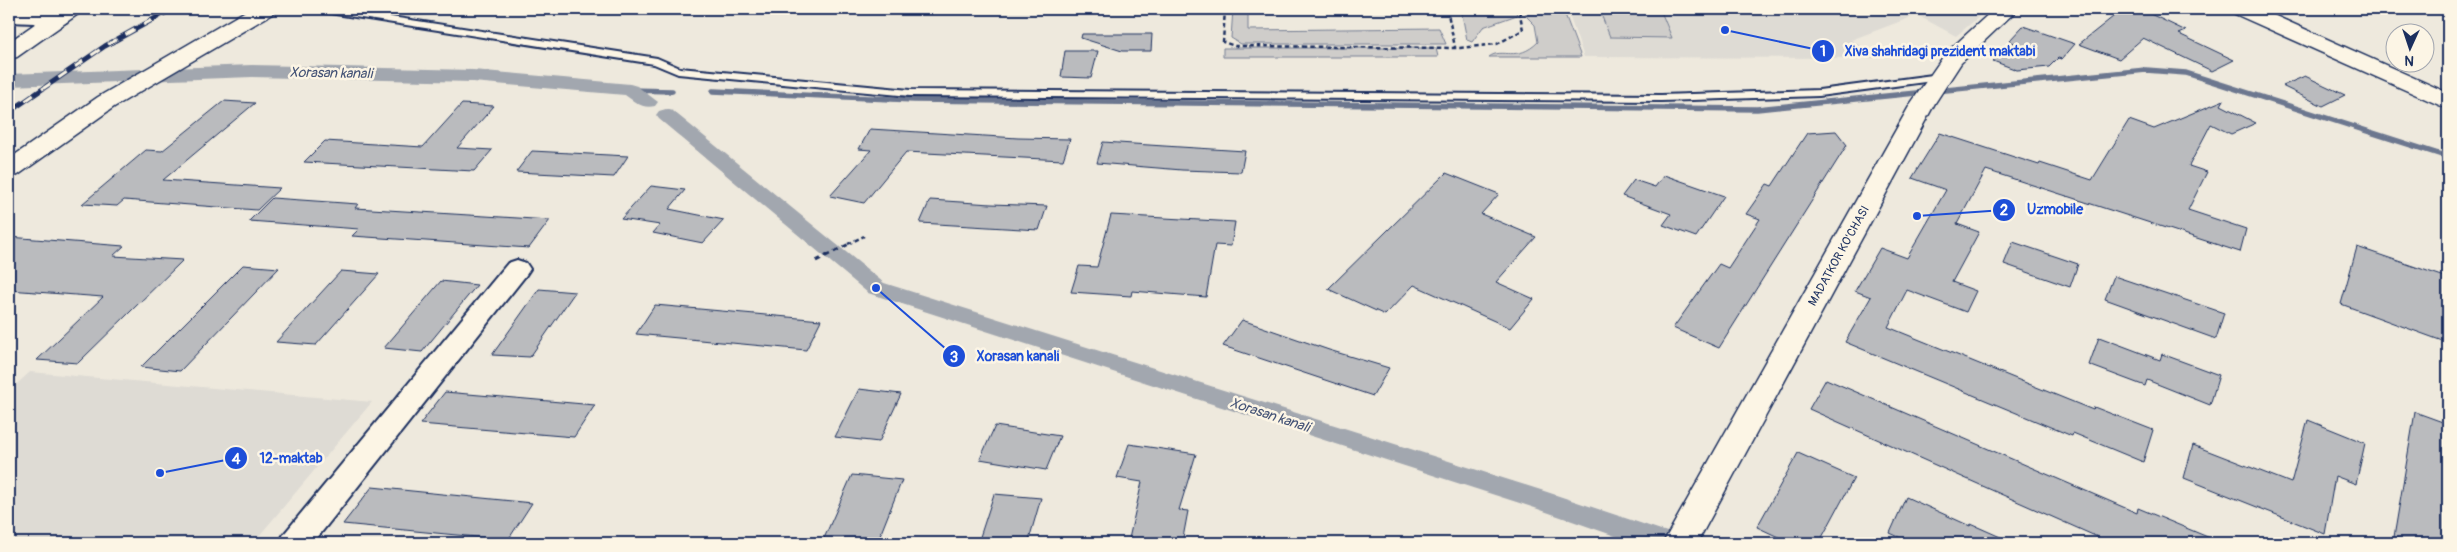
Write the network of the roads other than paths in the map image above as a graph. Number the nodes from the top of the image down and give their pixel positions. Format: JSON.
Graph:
{"nodes":[{"id":1,"x":264,"y":9,"type":"edge"},
{"id":2,"x":323,"y":9,"type":"edge"},
{"id":3,"x":2007,"y":9,"type":"edge"},
{"id":4,"x":2243,"y":9,"type":"edge"},
{"id":5,"x":65,"y":13,"type":"edge"},
{"id":6,"x":9,"y":16,"type":"edge"},
{"id":7,"x":9,"y":52,"type":"edge"},
{"id":8,"x":1933,"y":88,"type":"junction"},
{"id":9,"x":2448,"y":102,"type":"edge"},
{"id":10,"x":9,"y":170,"type":"edge"},
{"id":11,"x":517,"y":269,"type":"dead end"},
{"id":12,"x":1686,"y":532,"type":"edge"},
{"id":13,"x":295,"y":543,"type":"edge"}],
"edges":[{"from":1,"to":10,"type":"street"},
{"from":2,"to":8,"type":"lane"},
{"from":3,"to":8,"type":"street","name":"MADATKOR KO'CHASI"},
{"from":4,"to":9,"type":"street"},
{"from":5,"to":6,"type":"street"},
{"from":5,"to":7,"type":"street"},
{"from":8,"to":12,"type":"street","name":"MADATKOR KO'CHASI"},
{"from":11,"to":13,"type":"street"}]}
